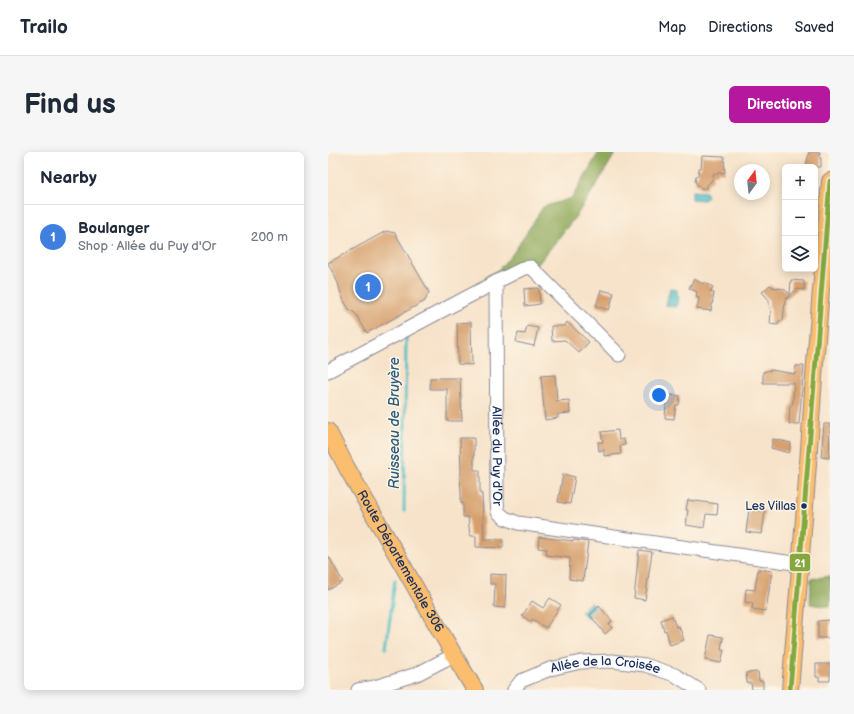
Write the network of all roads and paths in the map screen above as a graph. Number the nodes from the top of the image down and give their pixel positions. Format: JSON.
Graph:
{"nodes":[{"id":1,"x":830,"y":181,"type":"edge"},
{"id":2,"x":496,"y":282,"type":"junction"},
{"id":3,"x":619,"y":355,"type":"dead end"},
{"id":4,"x":328,"y":372,"type":"edge"},
{"id":5,"x":328,"y":431,"type":"edge"},
{"id":6,"x":800,"y":564,"type":"junction"},
{"id":7,"x":454,"y":655,"type":"junction"},
{"id":8,"x":358,"y":690,"type":"edge"},
{"id":9,"x":475,"y":690,"type":"edge"},
{"id":10,"x":514,"y":690,"type":"edge"},
{"id":11,"x":699,"y":690,"type":"edge"},
{"id":12,"x":790,"y":690,"type":"edge"}],
"edges":[{"from":1,"to":6,"type":"main road"},
{"from":2,"to":3,"type":"street"},
{"from":2,"to":4,"type":"street"},
{"from":2,"to":6,"type":"street","name":"Allée du Puy d'Or"},
{"from":5,"to":7,"type":"main road","name":"Route Départementale 306"},
{"from":6,"to":12,"type":"main road"},
{"from":7,"to":8,"type":"street"},
{"from":7,"to":9,"type":"main road","name":"Route Départementale 306"},
{"from":10,"to":11,"type":"street","name":"Allée de la Croisée"}]}
